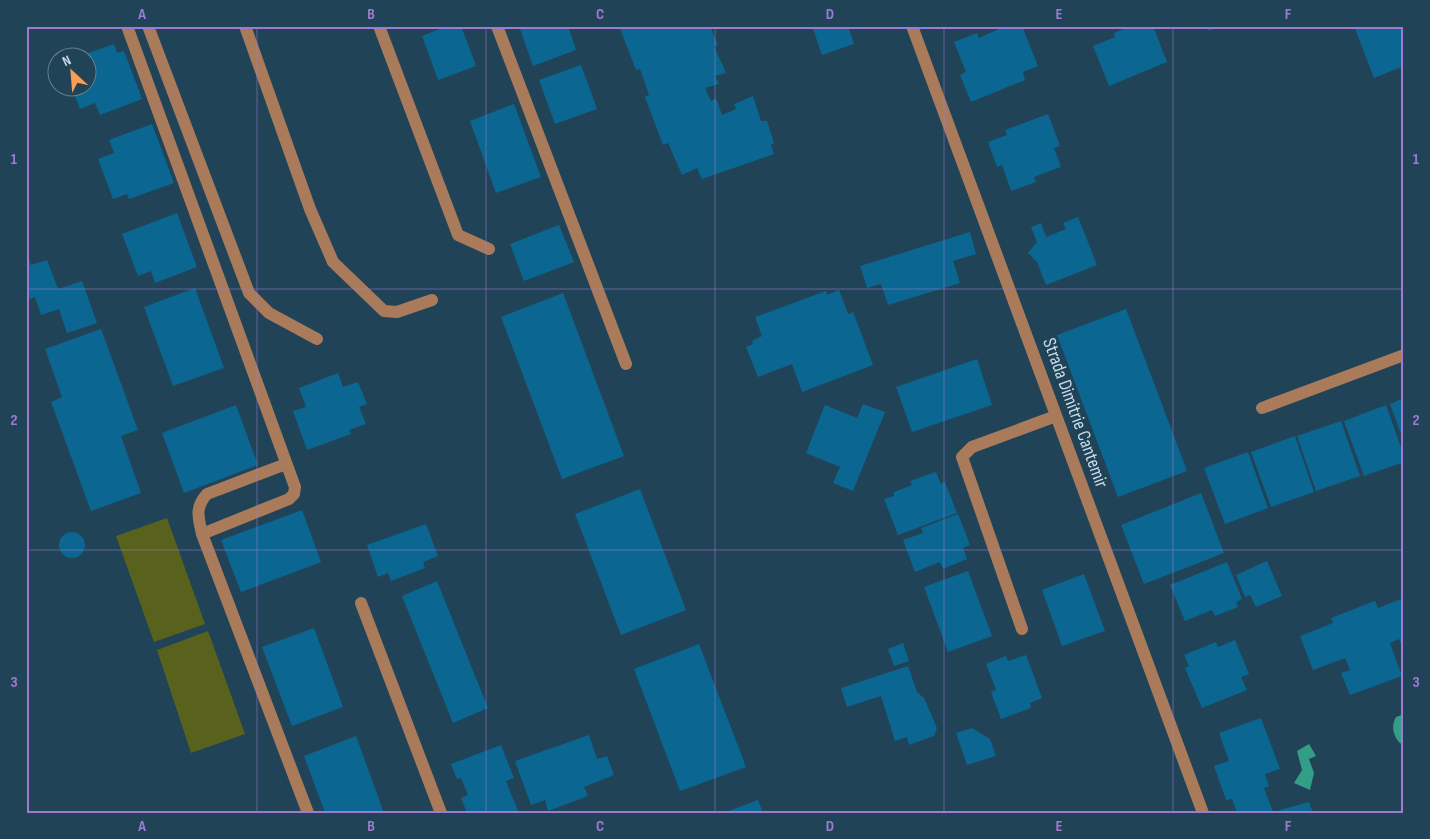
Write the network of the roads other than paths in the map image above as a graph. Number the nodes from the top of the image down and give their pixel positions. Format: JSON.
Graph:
{"nodes":[{"id":1,"x":127,"y":26,"type":"edge"},
{"id":2,"x":148,"y":26,"type":"edge"},
{"id":3,"x":244,"y":26,"type":"edge"},
{"id":4,"x":379,"y":26,"type":"edge"},
{"id":5,"x":497,"y":26,"type":"edge"},
{"id":6,"x":912,"y":26,"type":"edge"},
{"id":7,"x":489,"y":249,"type":"dead end"},
{"id":8,"x":432,"y":300,"type":"dead end"},
{"id":9,"x":317,"y":339,"type":"dead end"},
{"id":10,"x":1404,"y":355,"type":"edge"},
{"id":11,"x":626,"y":364,"type":"dead end"},
{"id":12,"x":1262,"y":408,"type":"dead end"},
{"id":13,"x":1056,"y":416,"type":"junction"},
{"id":14,"x":286,"y":464,"type":"junction"},
{"id":15,"x":202,"y":534,"type":"junction"},
{"id":16,"x":361,"y":603,"type":"dead end"},
{"id":17,"x":1022,"y":629,"type":"dead end"},
{"id":18,"x":308,"y":813,"type":"edge"},
{"id":19,"x":441,"y":813,"type":"edge"},
{"id":20,"x":1203,"y":813,"type":"edge"}],
"edges":[{"from":1,"to":14,"type":"street"},
{"from":2,"to":9,"type":"street"},
{"from":3,"to":8,"type":"street"},
{"from":4,"to":7,"type":"street"},
{"from":5,"to":11,"type":"street"},
{"from":6,"to":13,"type":"street","name":"Strada Dimitrie Cantemir"},
{"from":10,"to":12,"type":"street"},
{"from":13,"to":17,"type":"street"},
{"from":13,"to":20,"type":"street","name":"Strada Dimitrie Cantemir"},
{"from":14,"to":15,"type":"street"},
{"from":14,"to":15,"type":"street"},
{"from":15,"to":18,"type":"street"},
{"from":16,"to":19,"type":"street"}]}
